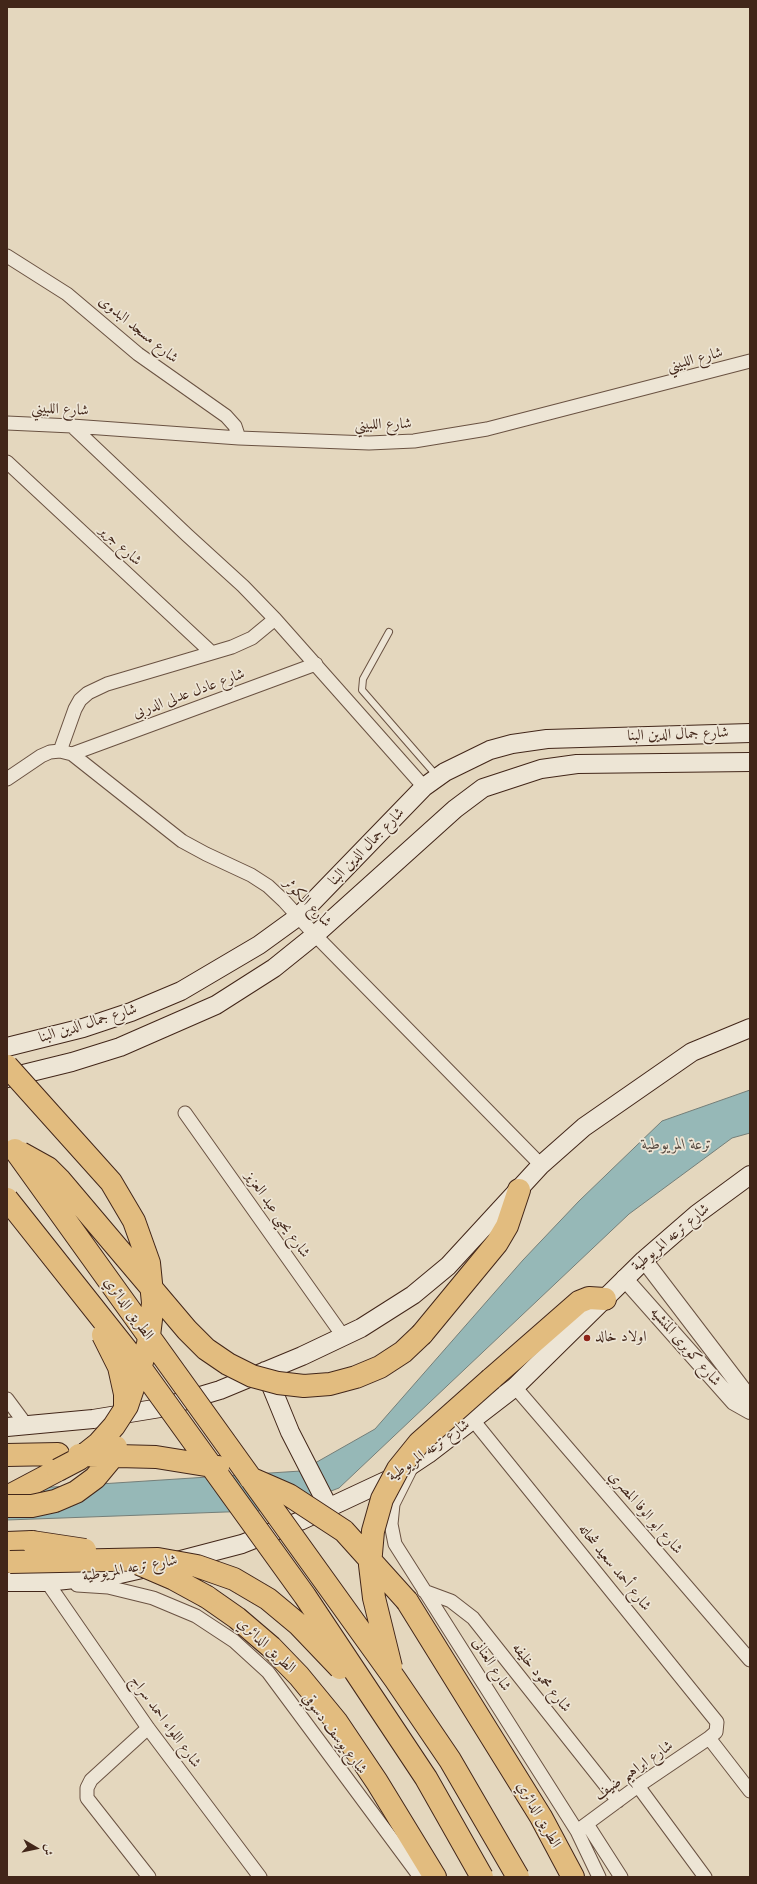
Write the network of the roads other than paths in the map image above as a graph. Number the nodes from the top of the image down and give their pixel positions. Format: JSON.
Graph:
{"nodes":[{"id":1,"x":7,"y":256,"type":"edge"},
{"id":2,"x":750,"y":361,"type":"edge"},
{"id":3,"x":7,"y":423,"type":"edge"},
{"id":4,"x":72,"y":426,"type":"junction"},
{"id":5,"x":239,"y":438,"type":"junction"},
{"id":6,"x":7,"y":462,"type":"edge"},
{"id":7,"x":275,"y":619,"type":"junction"},
{"id":8,"x":389,"y":632,"type":"dead end"},
{"id":9,"x":212,"y":653,"type":"junction"},
{"id":10,"x":316,"y":664,"type":"junction"},
{"id":11,"x":750,"y":733,"type":"edge"},
{"id":12,"x":66,"y":752,"type":"junction"},
{"id":13,"x":750,"y":762,"type":"edge"},
{"id":14,"x":7,"y":779,"type":"edge"},
{"id":15,"x":431,"y":782,"type":"junction"},
{"id":16,"x":299,"y":916,"type":"junction"},
{"id":17,"x":315,"y":935,"type":"junction"},
{"id":18,"x":259,"y":945,"type":"junction"},
{"id":19,"x":274,"y":968,"type":"junction"},
{"id":20,"x":750,"y":1028,"type":"edge"},
{"id":21,"x":7,"y":1047,"type":"edge"},
{"id":22,"x":7,"y":1066,"type":"edge"},
{"id":23,"x":7,"y":1078,"type":"edge"},
{"id":24,"x":185,"y":1113,"type":"dead end"},
{"id":25,"x":11,"y":1145,"type":"edge"},
{"id":26,"x":541,"y":1165,"type":"junction"},
{"id":27,"x":750,"y":1175,"type":"edge"},
{"id":28,"x":519,"y":1190,"type":"junction"},
{"id":29,"x":7,"y":1199,"type":"edge"},
{"id":30,"x":644,"y":1260,"type":"junction"},
{"id":31,"x":624,"y":1278,"type":"junction"},
{"id":32,"x":84,"y":1296,"type":"junction"},
{"id":33,"x":605,"y":1299,"type":"junction"},
{"id":34,"x":343,"y":1336,"type":"junction"},
{"id":35,"x":264,"y":1371,"type":"junction"},
{"id":36,"x":516,"y":1387,"type":"junction"},
{"id":37,"x":7,"y":1399,"type":"edge"},
{"id":38,"x":750,"y":1405,"type":"edge"},
{"id":39,"x":750,"y":1411,"type":"edge"},
{"id":40,"x":473,"y":1420,"type":"junction"},
{"id":41,"x":27,"y":1426,"type":"junction"},
{"id":42,"x":7,"y":1427,"type":"edge"},
{"id":43,"x":7,"y":1455,"type":"edge"},
{"id":44,"x":412,"y":1465,"type":"junction"},
{"id":45,"x":7,"y":1497,"type":"edge"},
{"id":46,"x":326,"y":1502,"type":"junction"},
{"id":47,"x":7,"y":1506,"type":"edge"},
{"id":48,"x":8,"y":1562,"type":"edge"},
{"id":49,"x":48,"y":1582,"type":"junction"},
{"id":50,"x":424,"y":1591,"type":"junction"},
{"id":51,"x":750,"y":1660,"type":"edge"},
{"id":52,"x":395,"y":1679,"type":"junction"},
{"id":53,"x":392,"y":1726,"type":"junction"},
{"id":54,"x":148,"y":1728,"type":"junction"},
{"id":55,"x":709,"y":1738,"type":"junction"},
{"id":56,"x":638,"y":1786,"type":"junction"},
{"id":57,"x":750,"y":1791,"type":"edge"},
{"id":58,"x":618,"y":1801,"type":"junction"},
{"id":59,"x":582,"y":1828,"type":"junction"},
{"id":60,"x":148,"y":1877,"type":"edge"},
{"id":61,"x":260,"y":1877,"type":"edge"},
{"id":62,"x":420,"y":1877,"type":"edge"},
{"id":63,"x":435,"y":1877,"type":"edge"},
{"id":64,"x":482,"y":1877,"type":"edge"},
{"id":65,"x":518,"y":1877,"type":"edge"},
{"id":66,"x":573,"y":1877,"type":"edge"},
{"id":67,"x":599,"y":1877,"type":"edge"},
{"id":68,"x":621,"y":1877,"type":"edge"},
{"id":69,"x":705,"y":1877,"type":"edge"}],
"edges":[{"from":1,"to":5,"type":"street","name":"شارع مسجد البدوى"},
{"from":2,"to":5,"type":"street","name":"شارع اللبيني"},
{"from":3,"to":4,"type":"street","name":"شارع اللبيني"},
{"from":4,"to":5,"type":"street","name":"شارع اللبيني"},
{"from":4,"to":7,"type":"street"},
{"from":6,"to":9,"type":"street","name":"شارع جرير"},
{"from":7,"to":9,"type":"street"},
{"from":7,"to":10,"type":"street"},
{"from":8,"to":15,"type":"lane"},
{"from":9,"to":12,"type":"street"},
{"from":10,"to":12,"type":"street","name":"شارع عادل عدلى الدربى"},
{"from":10,"to":15,"type":"street"},
{"from":11,"to":15,"type":"main road","name":"شارع جمال الدين البنا"},
{"from":12,"to":14,"type":"street"},
{"from":12,"to":16,"type":"street","name":"شارع الكوثر"},
{"from":13,"to":17,"type":"main road","name":"شارع جمال الدين البنا"},
{"from":15,"to":16,"type":"main road","name":"شارع جمال الدين البنا"},
{"from":16,"to":17,"type":"street","name":"شارع الكوثر"},
{"from":16,"to":18,"type":"main road","name":"شارع جمال الدين البنا"},
{"from":17,"to":19,"type":"main road","name":"شارع جمال الدين البنا"},
{"from":17,"to":26,"type":"street","name":"شارع الكوثر"},
{"from":18,"to":19,"type":"main road"},
{"from":18,"to":21,"type":"main road","name":"شارع جمال الدين البنا"},
{"from":19,"to":23,"type":"main road","name":"شارع جمال الدين البنا"},
{"from":20,"to":26,"type":"main road"},
{"from":22,"to":45,"type":"highway","bridge":true},
{"from":24,"to":34,"type":"street","name":"شارع يحيى عبد العزيز"},
{"from":25,"to":28,"type":"highway","bridge":true},
{"from":25,"to":52,"type":"highway","name":"الطريق الدائري","bridge":true},
{"from":26,"to":28,"type":"main road"},
{"from":27,"to":30,"type":"main road","name":"شارع ترعه المريوطية"},
{"from":28,"to":34,"type":"main road"},
{"from":29,"to":32,"type":"highway","name":"الطريق الدائري","bridge":true},
{"from":30,"to":31,"type":"main road","name":"شارع ترعه المريوطية"},
{"from":30,"to":38,"type":"street","name":"شارع كوبرى المنشيه"},
{"from":31,"to":33,"type":"main road","name":"شارع ترعه المريوطية"},
{"from":31,"to":39,"type":"street","name":"شارع كوبرى المنشيه"},
{"from":32,"to":47,"type":"highway","bridge":true},
{"from":32,"to":53,"type":"highway","name":"الطريق الدائري","bridge":true},
{"from":33,"to":36,"type":"main road","name":"شارع ترعه المريوطية"},
{"from":33,"to":52,"type":"highway","bridge":true},
{"from":34,"to":35,"type":"main road"},
{"from":35,"to":41,"type":"main road"},
{"from":35,"to":46,"type":"main road"},
{"from":36,"to":40,"type":"main road","name":"شارع ترعه المريوطية"},
{"from":36,"to":51,"type":"street","name":"شارع ابو الوفا المصري"},
{"from":37,"to":41,"type":"street"},
{"from":40,"to":44,"type":"main road","name":"شارع ترعه المريوطية"},
{"from":40,"to":55,"type":"street","name":"شارع أحمد سعيد شحاته"},
{"from":41,"to":42,"type":"main road"},
{"from":43,"to":66,"type":"highway","name":"الطريق الدائري","bridge":true},
{"from":44,"to":46,"type":"main road","name":"شارع ترعه المريوطية"},
{"from":44,"to":50,"type":"street","name":"شارع العنانى"},
{"from":46,"to":49,"type":"main road","name":"شارع ترعه المريوطية"},
{"from":48,"to":49,"type":"main road","name":"شارع ترعه المريوطية"},
{"from":48,"to":53,"type":"highway","bridge":true},
{"from":48,"to":63,"type":"highway","name":"الطريق الدائري","bridge":true},
{"from":49,"to":54,"type":"street","name":"شارع اللواء احمد سراج"},
{"from":49,"to":62,"type":"street","name":"شارع يوسف دسوقي"},
{"from":50,"to":58,"type":"street","name":"شارع محمود خليفه"},
{"from":50,"to":59,"type":"street","name":"شارع العنانى"},
{"from":52,"to":65,"type":"highway","name":"الطريق الدائري","bridge":true},
{"from":53,"to":64,"type":"highway","name":"الطريق الدائري","bridge":true},
{"from":54,"to":60,"type":"street"},
{"from":54,"to":61,"type":"street","name":"شارع اللواء احمد سراج"},
{"from":55,"to":56,"type":"street","name":"شارع ابراهيم ضيف"},
{"from":55,"to":57,"type":"street"},
{"from":56,"to":58,"type":"street","name":"شارع ابراهيم ضيف"},
{"from":56,"to":69,"type":"street"},
{"from":58,"to":59,"type":"street","name":"شارع ابراهيم ضيف"},
{"from":59,"to":67,"type":"street","name":"شارع العنانى"},
{"from":59,"to":68,"type":"street"}]}
